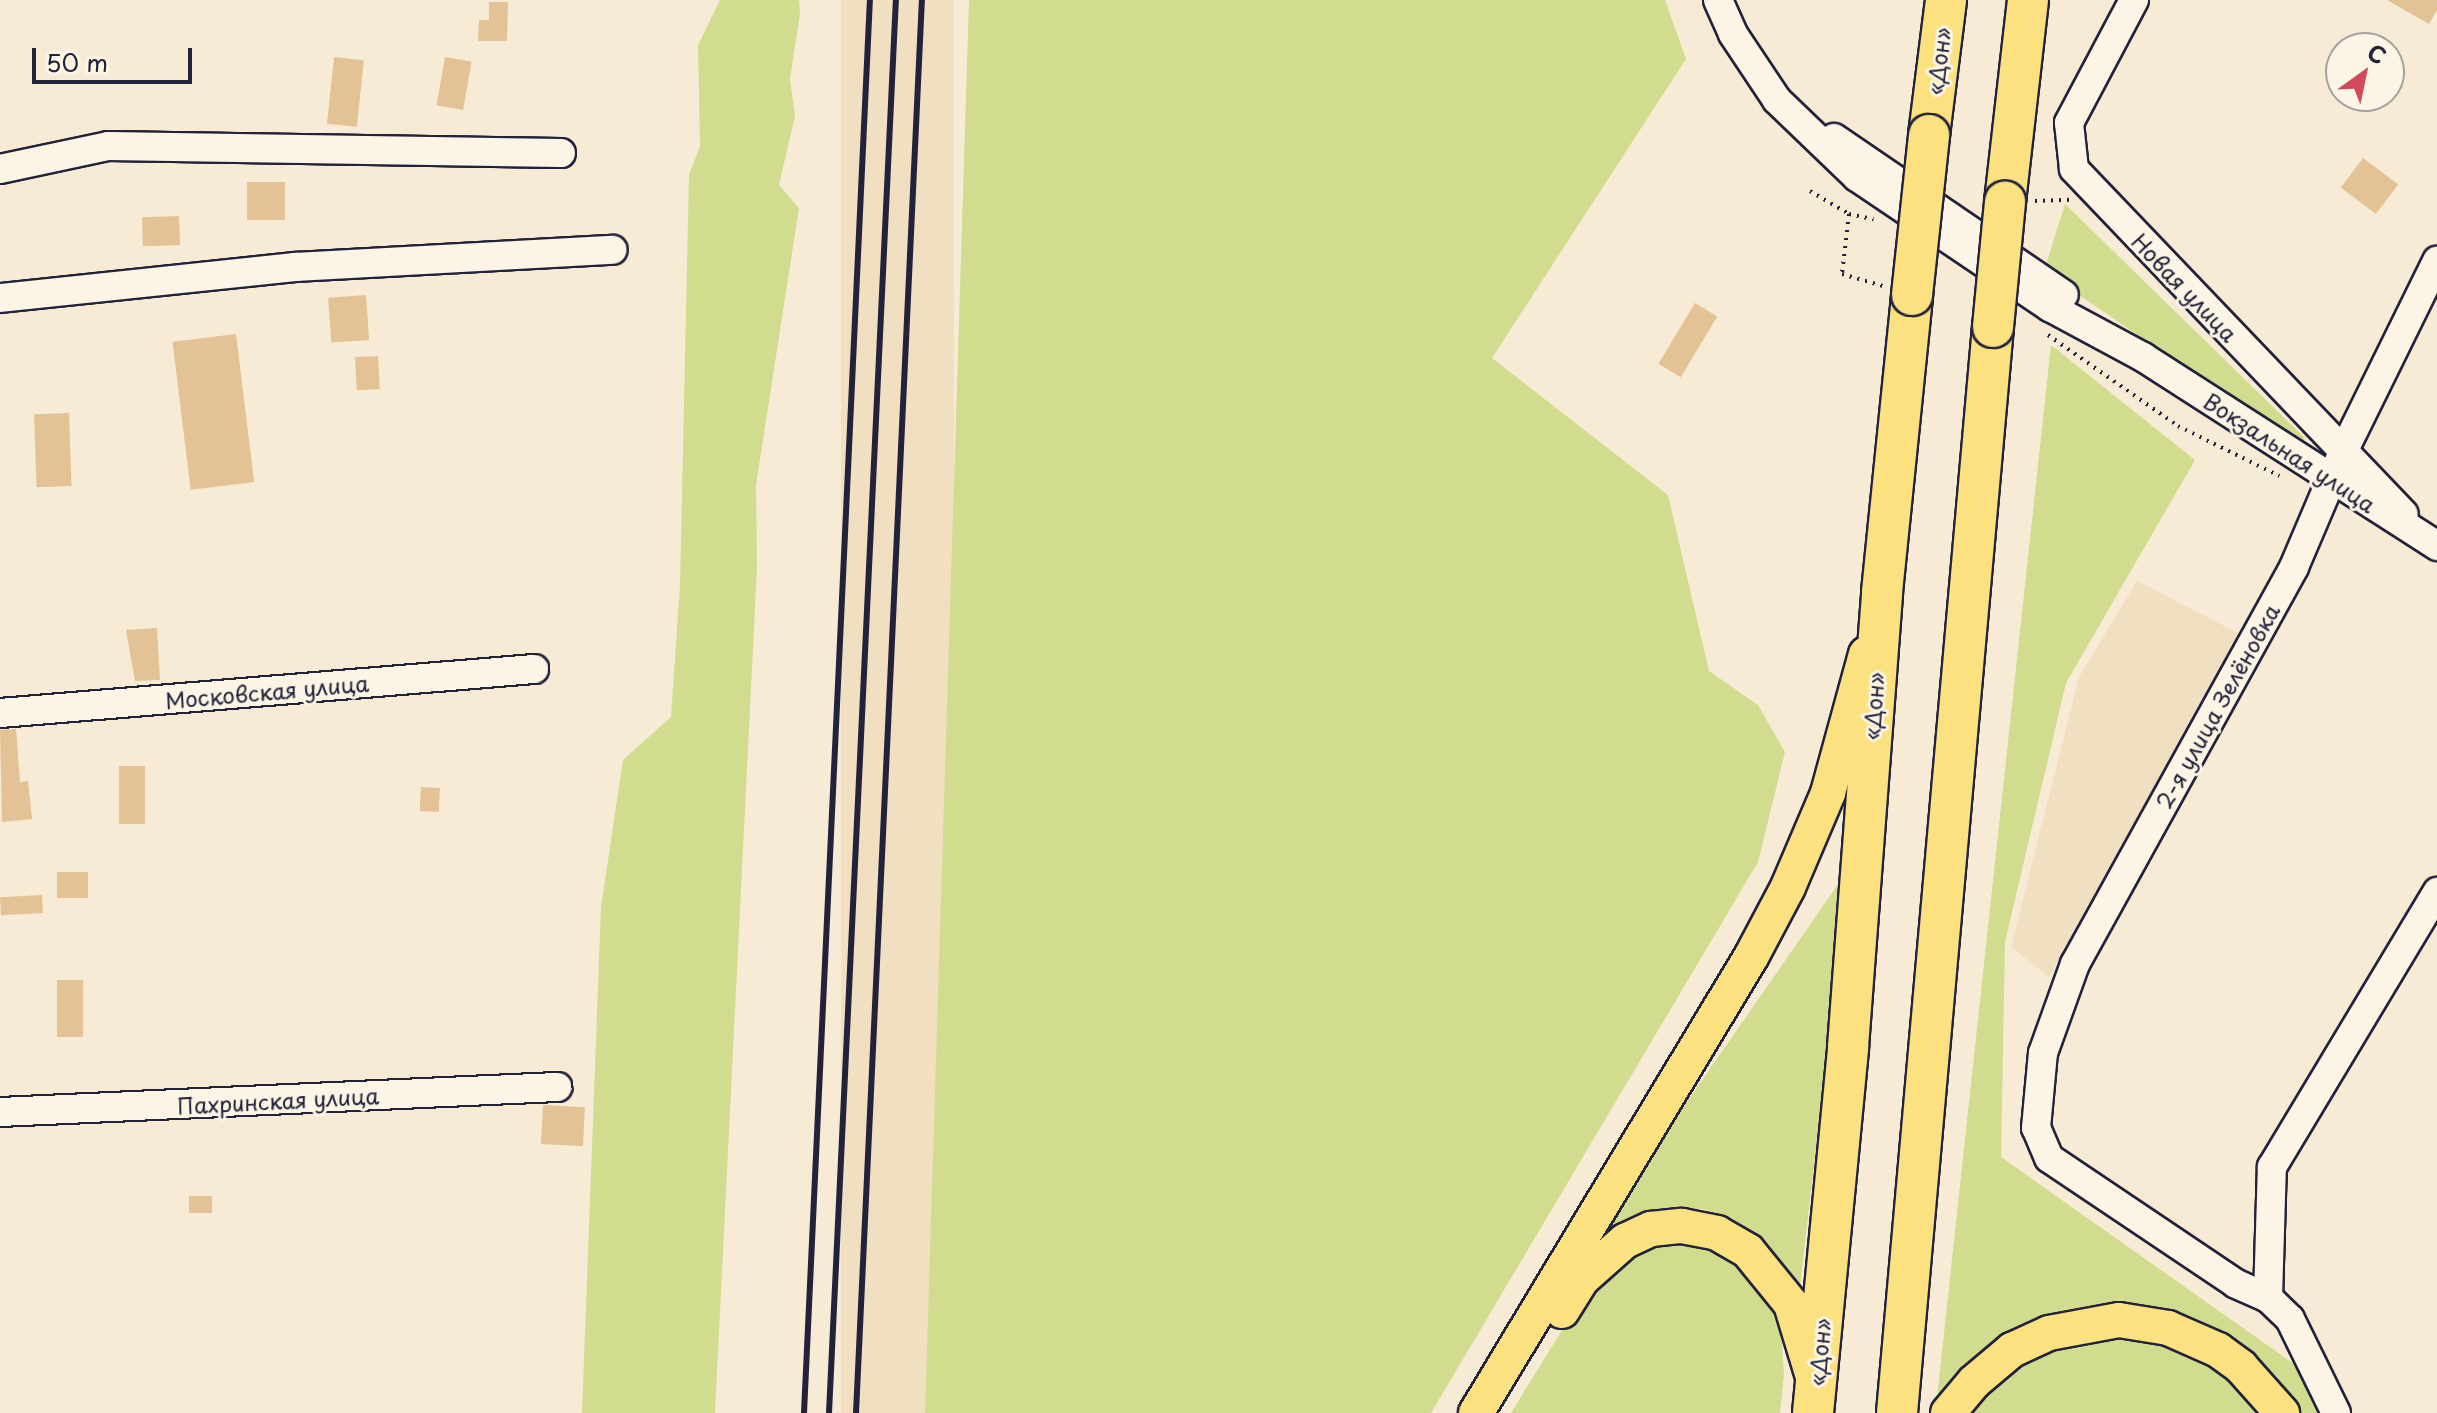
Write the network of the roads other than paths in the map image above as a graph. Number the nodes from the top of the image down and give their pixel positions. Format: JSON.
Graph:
{"nodes":[{"id":1,"x":1718,"y":0,"type":"edge"},
{"id":2,"x":1946,"y":0,"type":"edge"},
{"id":3,"x":2028,"y":0,"type":"edge"},
{"id":4,"x":2134,"y":0,"type":"edge"},
{"id":5,"x":561,"y":153,"type":"dead end"},
{"id":6,"x":0,"y":169,"type":"edge"},
{"id":7,"x":613,"y":250,"type":"dead end"},
{"id":8,"x":2437,"y":261,"type":"edge"},
{"id":9,"x":0,"y":298,"type":"edge"},
{"id":10,"x":2344,"y":450,"type":"junction"},
{"id":11,"x":2331,"y":480,"type":"junction"},
{"id":12,"x":2432,"y":542,"type":"edge"},
{"id":13,"x":1882,"y":592,"type":"junction"},
{"id":14,"x":534,"y":669,"type":"dead end"},
{"id":15,"x":0,"y":713,"type":"edge"},
{"id":16,"x":2437,"y":892,"type":"edge"},
{"id":17,"x":557,"y":1087,"type":"dead end"},
{"id":18,"x":0,"y":1112,"type":"edge"},
{"id":19,"x":2268,"y":1298,"type":"junction"},
{"id":20,"x":1815,"y":1400,"type":"edge"},
{"id":21,"x":1476,"y":1413,"type":"edge"},
{"id":22,"x":1499,"y":1413,"type":"edge"},
{"id":23,"x":1897,"y":1413,"type":"edge"},
{"id":24,"x":1948,"y":1413,"type":"edge"},
{"id":25,"x":2282,"y":1413,"type":"edge"},
{"id":26,"x":2336,"y":1413,"type":"edge"}],
"edges":[{"from":1,"to":11,"type":"street","name":"Вокзальная улица"},
{"from":2,"to":13,"type":"highway","name":"«Дон»","bridge":true},
{"from":3,"to":23,"type":"highway","bridge":true},
{"from":4,"to":10,"type":"street","name":"Новая улица"},
{"from":5,"to":6,"type":"street"},
{"from":7,"to":9,"type":"street"},
{"from":8,"to":10,"type":"street","name":"2-я улица Зелёновка"},
{"from":10,"to":11,"type":"street","name":"2-я улица Зелёновка"},
{"from":10,"to":12,"type":"street","name":"Новая улица"},
{"from":11,"to":12,"type":"street","name":"Вокзальная улица"},
{"from":11,"to":19,"type":"street","name":"2-я улица Зелёновка"},
{"from":13,"to":20,"type":"highway","name":"«Дон»"},
{"from":13,"to":21,"type":"main road"},
{"from":14,"to":15,"type":"street","name":"Московская улица"},
{"from":16,"to":19,"type":"street"},
{"from":17,"to":18,"type":"street","name":"Пахринская улица"},
{"from":19,"to":26,"type":"street"},
{"from":20,"to":22,"type":"main road"},
{"from":24,"to":25,"type":"main road"}]}
